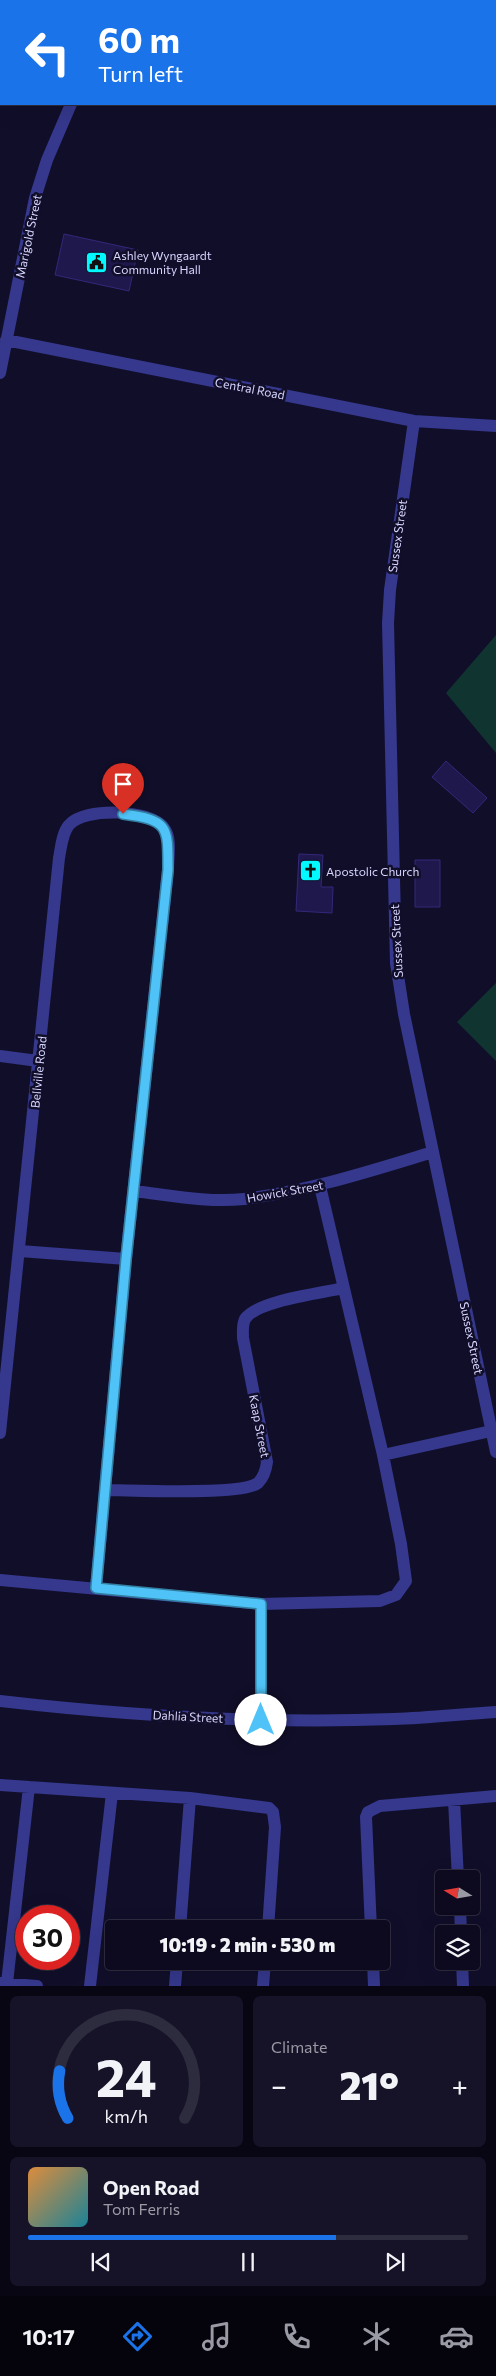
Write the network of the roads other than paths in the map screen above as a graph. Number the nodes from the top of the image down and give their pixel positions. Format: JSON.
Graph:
{"nodes":[{"id":1,"x":71,"y":105,"type":"edge"},
{"id":2,"x":6,"y":340,"type":"junction"},
{"id":3,"x":0,"y":373,"type":"edge"},
{"id":4,"x":414,"y":421,"type":"junction"},
{"id":5,"x":496,"y":426,"type":"edge"},
{"id":6,"x":0,"y":1056,"type":"edge"},
{"id":7,"x":38,"y":1061,"type":"junction"},
{"id":8,"x":433,"y":1152,"type":"junction"},
{"id":9,"x":320,"y":1186,"type":"junction"},
{"id":10,"x":134,"y":1191,"type":"junction"},
{"id":11,"x":20,"y":1251,"type":"junction"},
{"id":12,"x":126,"y":1259,"type":"junction"},
{"id":13,"x":344,"y":1288,"type":"junction"},
{"id":14,"x":491,"y":1431,"type":"junction"},
{"id":15,"x":0,"y":1433,"type":"edge"},
{"id":16,"x":496,"y":1452,"type":"edge"},
{"id":17,"x":383,"y":1455,"type":"junction"},
{"id":18,"x":105,"y":1490,"type":"junction"},
{"id":19,"x":0,"y":1580,"type":"edge"},
{"id":20,"x":96,"y":1588,"type":"junction"},
{"id":21,"x":261,"y":1604,"type":"junction"},
{"id":22,"x":0,"y":1701,"type":"edge"},
{"id":23,"x":496,"y":1712,"type":"edge"},
{"id":24,"x":261,"y":1720,"type":"junction"},
{"id":25,"x":0,"y":1785,"type":"edge"},
{"id":26,"x":29,"y":1787,"type":"junction"},
{"id":27,"x":112,"y":1793,"type":"junction"},
{"id":28,"x":496,"y":1796,"type":"edge"},
{"id":29,"x":190,"y":1798,"type":"junction"},
{"id":30,"x":454,"y":1800,"type":"junction"},
{"id":31,"x":458,"y":1870,"type":"edge"},
{"id":32,"x":181,"y":1920,"type":"edge"},
{"id":33,"x":269,"y":1920,"type":"edge"},
{"id":34,"x":371,"y":1920,"type":"edge"},
{"id":35,"x":176,"y":1970,"type":"edge"},
{"id":36,"x":265,"y":1970,"type":"edge"},
{"id":37,"x":373,"y":1970,"type":"edge"},
{"id":38,"x":463,"y":1970,"type":"edge"},
{"id":39,"x":4,"y":1983,"type":"edge"},
{"id":40,"x":38,"y":1986,"type":"edge"},
{"id":41,"x":90,"y":1986,"type":"edge"},
{"id":42,"x":175,"y":1986,"type":"edge"},
{"id":43,"x":264,"y":1986,"type":"edge"},
{"id":44,"x":374,"y":1986,"type":"edge"},
{"id":45,"x":464,"y":1986,"type":"edge"}],
"edges":[{"from":1,"to":2,"type":"street","name":"Marigold Street"},
{"from":2,"to":3,"type":"street","name":"Marigold Street"},
{"from":2,"to":4,"type":"street","name":"Central Road"},
{"from":4,"to":5,"type":"street","name":"Central Road"},
{"from":4,"to":8,"type":"street","name":"Sussex Street"},
{"from":6,"to":7,"type":"street"},
{"from":7,"to":10,"type":"street","name":"Bellville Road"},
{"from":7,"to":11,"type":"street","name":"Bellville Road"},
{"from":8,"to":9,"type":"street","name":"Howick Street"},
{"from":8,"to":14,"type":"street","name":"Sussex Street"},
{"from":9,"to":10,"type":"street","name":"Howick Street"},
{"from":9,"to":13,"type":"street"},
{"from":10,"to":12,"type":"street"},
{"from":11,"to":12,"type":"street"},
{"from":11,"to":15,"type":"street","name":"Bellville Road"},
{"from":12,"to":18,"type":"street"},
{"from":13,"to":17,"type":"street"},
{"from":13,"to":18,"type":"street","name":"Kaap Street"},
{"from":14,"to":16,"type":"street","name":"Sussex Street"},
{"from":14,"to":17,"type":"street"},
{"from":17,"to":21,"type":"street"},
{"from":18,"to":20,"type":"street"},
{"from":19,"to":20,"type":"street"},
{"from":20,"to":21,"type":"street"},
{"from":21,"to":24,"type":"street"},
{"from":22,"to":24,"type":"street","name":"Dahlia Street"},
{"from":23,"to":24,"type":"street","name":"Dahlia Street"},
{"from":25,"to":26,"type":"street"},
{"from":26,"to":27,"type":"street"},
{"from":26,"to":39,"type":"street"},
{"from":27,"to":29,"type":"street"},
{"from":27,"to":41,"type":"street"},
{"from":28,"to":30,"type":"street"},
{"from":29,"to":32,"type":"street"},
{"from":29,"to":33,"type":"street"},
{"from":30,"to":31,"type":"street"},
{"from":30,"to":34,"type":"street"},
{"from":35,"to":42,"type":"street"},
{"from":36,"to":43,"type":"street"},
{"from":37,"to":44,"type":"street"},
{"from":38,"to":45,"type":"street"},
{"from":39,"to":40,"type":"street"}]}
